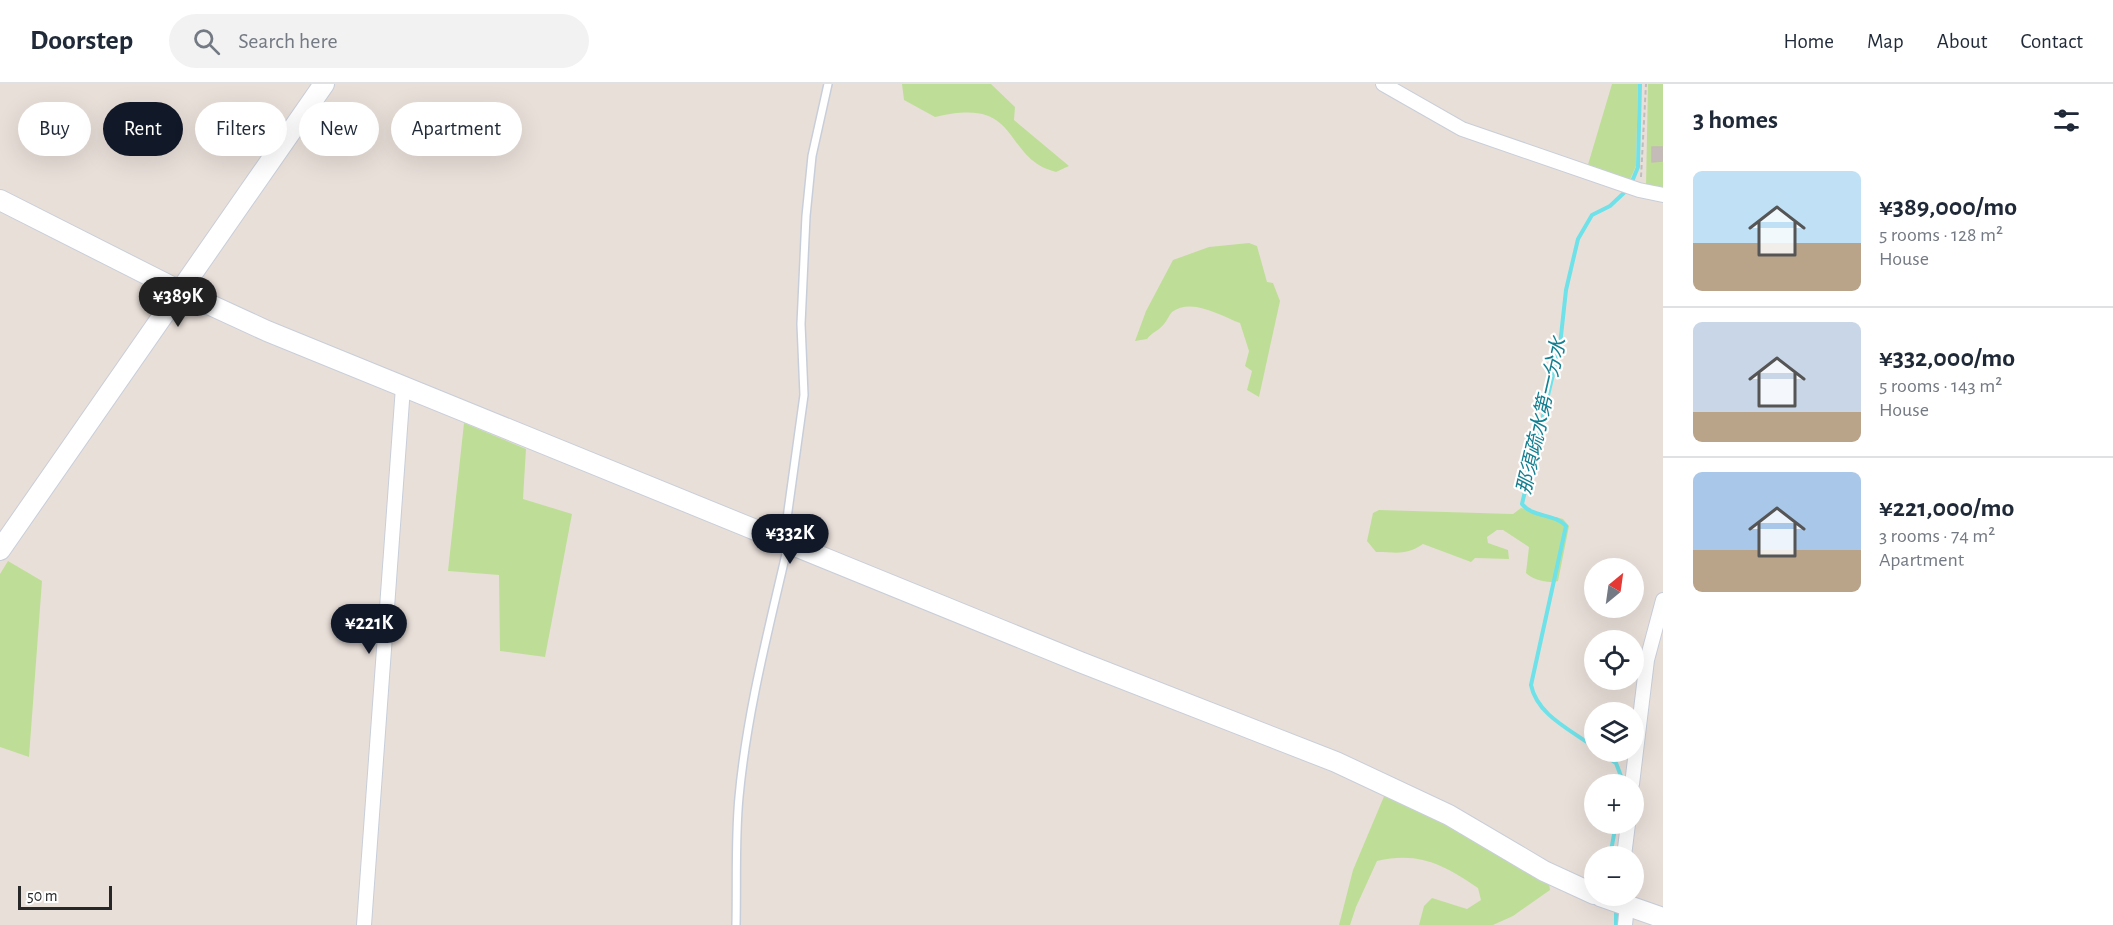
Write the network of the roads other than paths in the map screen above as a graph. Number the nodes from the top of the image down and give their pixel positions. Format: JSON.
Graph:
{"nodes":[{"id":1,"x":324,"y":84,"type":"edge"},
{"id":2,"x":828,"y":84,"type":"edge"},
{"id":3,"x":1383,"y":84,"type":"edge"},
{"id":4,"x":1663,"y":195,"type":"edge"},
{"id":5,"x":0,"y":200,"type":"edge"},
{"id":6,"x":180,"y":291,"type":"junction"},
{"id":7,"x":403,"y":387,"type":"junction"},
{"id":8,"x":786,"y":544,"type":"junction"},
{"id":9,"x":0,"y":550,"type":"edge"},
{"id":10,"x":1663,"y":600,"type":"edge"},
{"id":11,"x":1633,"y":774,"type":"edge"},
{"id":12,"x":1584,"y":889,"type":"edge"},
{"id":13,"x":1623,"y":907,"type":"edge"},
{"id":14,"x":1663,"y":918,"type":"edge"},
{"id":15,"x":364,"y":925,"type":"edge"},
{"id":16,"x":736,"y":925,"type":"edge"}],
"edges":[{"from":1,"to":6,"type":"street"},
{"from":2,"to":8,"type":"lane"},
{"from":3,"to":4,"type":"street"},
{"from":5,"to":6,"type":"street"},
{"from":6,"to":7,"type":"street"},
{"from":6,"to":9,"type":"street"},
{"from":7,"to":8,"type":"street"},
{"from":7,"to":15,"type":"street"},
{"from":8,"to":12,"type":"street"},
{"from":8,"to":16,"type":"lane"},
{"from":10,"to":11,"type":"street"},
{"from":13,"to":14,"type":"street"}]}
